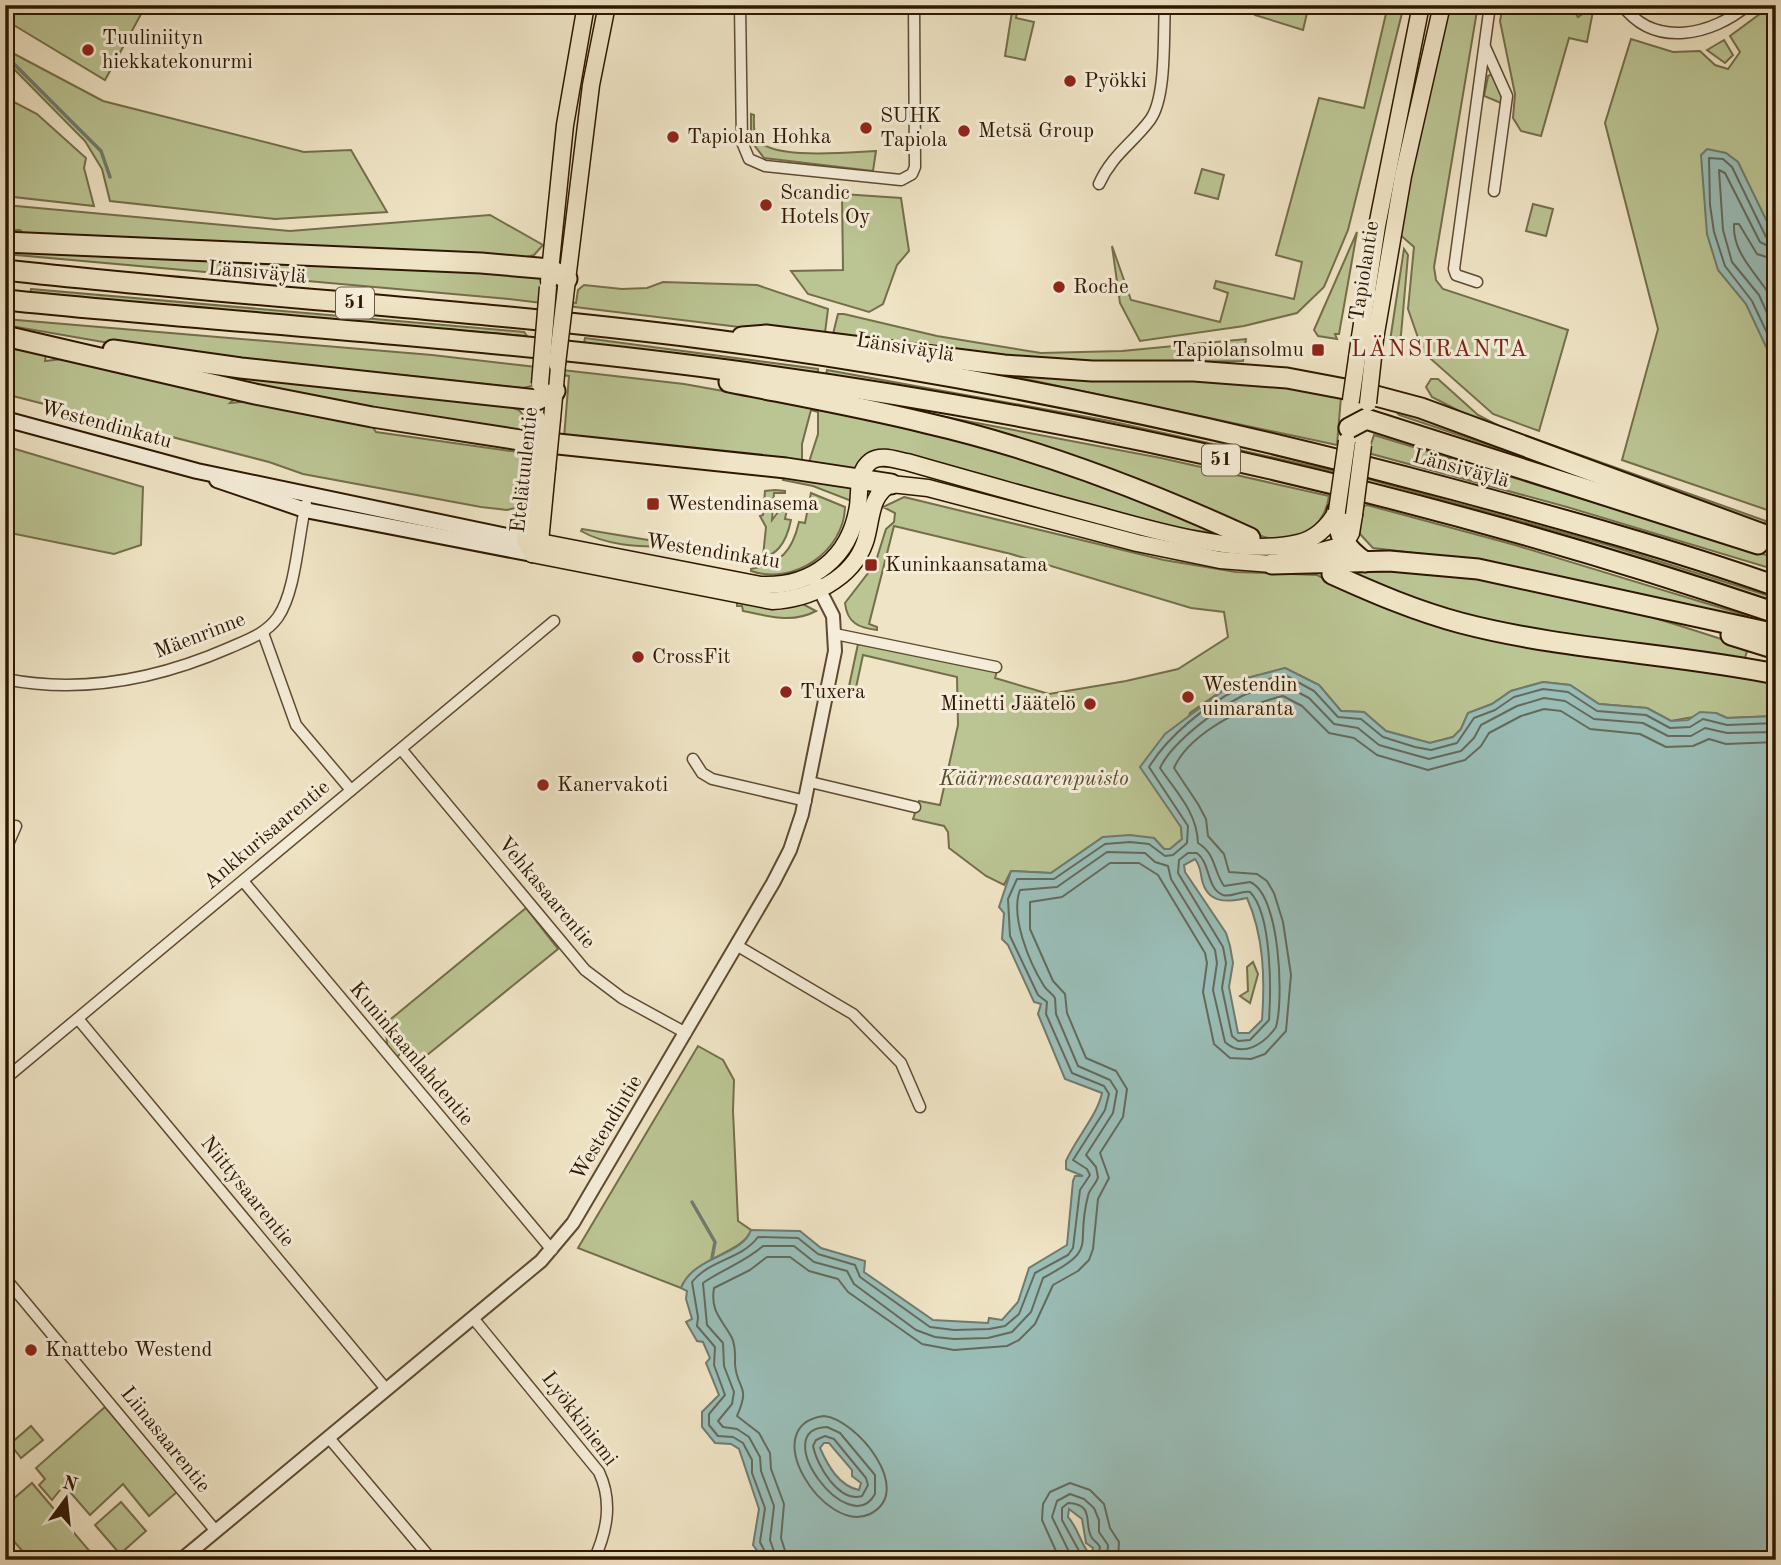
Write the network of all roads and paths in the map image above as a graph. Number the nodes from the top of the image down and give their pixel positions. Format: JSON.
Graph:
{"nodes":[{"id":1,"x":586,"y":5,"type":"edge"},
{"id":2,"x":607,"y":5,"type":"edge"},
{"id":3,"x":740,"y":5,"type":"edge"},
{"id":4,"x":914,"y":5,"type":"edge"},
{"id":5,"x":1165,"y":5,"type":"edge"},
{"id":6,"x":1422,"y":5,"type":"edge"},
{"id":7,"x":1442,"y":5,"type":"edge"},
{"id":8,"x":1490,"y":5,"type":"edge"},
{"id":9,"x":1622,"y":5,"type":"edge"},
{"id":10,"x":1748,"y":5,"type":"edge"},
{"id":11,"x":1485,"y":46,"type":"junction"},
{"id":12,"x":1099,"y":184,"type":"dead end"},
{"id":13,"x":1494,"y":191,"type":"dead end"},
{"id":14,"x":5,"y":242,"type":"edge"},
{"id":15,"x":5,"y":270,"type":"edge"},
{"id":16,"x":558,"y":281,"type":"junction"},
{"id":17,"x":1477,"y":282,"type":"dead end"},
{"id":18,"x":5,"y":300,"type":"edge"},
{"id":19,"x":7,"y":337,"type":"edge"},
{"id":20,"x":1368,"y":338,"type":"junction"},
{"id":21,"x":704,"y":339,"type":"junction"},
{"id":22,"x":654,"y":360,"type":"junction"},
{"id":23,"x":546,"y":400,"type":"junction"},
{"id":24,"x":5,"y":419,"type":"edge"},
{"id":25,"x":1357,"y":423,"type":"junction"},
{"id":26,"x":861,"y":480,"type":"junction"},
{"id":27,"x":891,"y":484,"type":"junction"},
{"id":28,"x":307,"y":503,"type":"junction"},
{"id":29,"x":1346,"y":513,"type":"junction"},
{"id":30,"x":1250,"y":537,"type":"dead end"},
{"id":31,"x":1776,"y":539,"type":"edge"},
{"id":32,"x":533,"y":545,"type":"junction"},
{"id":33,"x":1344,"y":545,"type":"junction"},
{"id":34,"x":1776,"y":549,"type":"edge"},
{"id":35,"x":1365,"y":562,"type":"junction"},
{"id":36,"x":1272,"y":564,"type":"junction"},
{"id":37,"x":1332,"y":574,"type":"dead end"},
{"id":38,"x":816,"y":583,"type":"junction"},
{"id":39,"x":1770,"y":583,"type":"edge"},
{"id":40,"x":1643,"y":606,"type":"junction"},
{"id":41,"x":1776,"y":613,"type":"edge"},
{"id":42,"x":554,"y":621,"type":"dead end"},
{"id":43,"x":263,"y":633,"type":"junction"},
{"id":44,"x":1776,"y":634,"type":"edge"},
{"id":45,"x":835,"y":635,"type":"junction"},
{"id":46,"x":1776,"y":649,"type":"edge"},
{"id":47,"x":996,"y":667,"type":"dead end"},
{"id":48,"x":1776,"y":674,"type":"edge"},
{"id":49,"x":5,"y":679,"type":"edge"},
{"id":50,"x":401,"y":749,"type":"junction"},
{"id":51,"x":692,"y":760,"type":"dead end"},
{"id":52,"x":810,"y":782,"type":"junction"},
{"id":53,"x":351,"y":790,"type":"junction"},
{"id":54,"x":806,"y":801,"type":"junction"},
{"id":55,"x":915,"y":807,"type":"dead end"},
{"id":56,"x":16,"y":826,"type":"dead end"},
{"id":57,"x":5,"y":851,"type":"edge"},
{"id":58,"x":243,"y":881,"type":"junction"},
{"id":59,"x":736,"y":945,"type":"junction"},
{"id":60,"x":79,"y":1020,"type":"junction"},
{"id":61,"x":685,"y":1033,"type":"junction"},
{"id":62,"x":5,"y":1080,"type":"edge"},
{"id":63,"x":920,"y":1107,"type":"dead end"},
{"id":64,"x":552,"y":1250,"type":"junction"},
{"id":65,"x":5,"y":1278,"type":"edge"},
{"id":66,"x":472,"y":1318,"type":"junction"},
{"id":67,"x":386,"y":1389,"type":"junction"},
{"id":68,"x":329,"y":1438,"type":"junction"},
{"id":69,"x":215,"y":1530,"type":"junction"},
{"id":70,"x":181,"y":1560,"type":"edge"},
{"id":71,"x":432,"y":1560,"type":"edge"},
{"id":72,"x":594,"y":1560,"type":"edge"}],
"edges":[{"from":1,"to":16,"type":"main road","name":"Etelätuulentie"},
{"from":2,"to":16,"type":"main road","name":"Etelätuulentie"},
{"from":3,"to":4,"type":"street"},
{"from":5,"to":12,"type":"street"},
{"from":6,"to":20,"type":"main road","name":"Tapiolantie"},
{"from":7,"to":20,"type":"main road","name":"Tapiolantie"},
{"from":8,"to":11,"type":"street"},
{"from":9,"to":10,"type":"street"},
{"from":11,"to":13,"type":"street"},
{"from":11,"to":17,"type":"street"},
{"from":14,"to":16,"type":"highway"},
{"from":15,"to":21,"type":"highway","name":"Länsiväylä","number":"51"},
{"from":16,"to":23,"type":"main road","name":"Etelätuulentie","bridge":true},
{"from":18,"to":22,"type":"highway","number":"51"},
{"from":19,"to":23,"type":"highway"},
{"from":19,"to":26,"type":"highway"},
{"from":20,"to":25,"type":"main road","name":"Tapiolantie","bridge":true},
{"from":21,"to":31,"type":"highway"},
{"from":21,"to":39,"type":"highway","name":"Länsiväylä","number":"51"},
{"from":22,"to":30,"type":"highway"},
{"from":22,"to":41,"type":"highway","number":"51"},
{"from":23,"to":32,"type":"main road","name":"Etelätuulentie","bridge":true},
{"from":24,"to":28,"type":"main road","name":"Westendinkatu"},
{"from":25,"to":29,"type":"main road","name":"Tapiolantie","bridge":true},
{"from":25,"to":34,"type":"highway"},
{"from":26,"to":27,"type":"highway"},
{"from":26,"to":29,"type":"main road"},
{"from":26,"to":38,"type":"main road","name":"Westendinkatu"},
{"from":27,"to":36,"type":"main road"},
{"from":27,"to":38,"type":"main road","name":"Westendinkatu"},
{"from":28,"to":32,"type":"main road","name":"Westendinkatu"},
{"from":28,"to":43,"type":"street","name":"Mäenrinne"},
{"from":29,"to":33,"type":"highway"},
{"from":32,"to":38,"type":"main road","name":"Westendinkatu"},
{"from":33,"to":35,"type":"highway"},
{"from":33,"to":36,"type":"main road"},
{"from":35,"to":36,"type":"highway"},
{"from":35,"to":40,"type":"highway"},
{"from":37,"to":48,"type":"highway"},
{"from":38,"to":45,"type":"street","name":"Westendintie"},
{"from":40,"to":44,"type":"highway"},
{"from":40,"to":46,"type":"highway"},
{"from":42,"to":50,"type":"street","name":"Ankkurisaarentie"},
{"from":43,"to":49,"type":"street","name":"Mäenrinne"},
{"from":43,"to":53,"type":"street"},
{"from":45,"to":47,"type":"street"},
{"from":45,"to":52,"type":"street","name":"Westendintie"},
{"from":50,"to":53,"type":"street","name":"Ankkurisaarentie"},
{"from":50,"to":61,"type":"street","name":"Vehkasaarentie"},
{"from":51,"to":54,"type":"street"},
{"from":52,"to":54,"type":"street","name":"Westendintie"},
{"from":52,"to":55,"type":"street"},
{"from":53,"to":58,"type":"street","name":"Ankkurisaarentie"},
{"from":54,"to":59,"type":"street","name":"Westendintie"},
{"from":56,"to":57,"type":"street"},
{"from":58,"to":60,"type":"street","name":"Ankkurisaarentie"},
{"from":58,"to":64,"type":"street","name":"Kuninkaanlahdentie"},
{"from":59,"to":61,"type":"street","name":"Westendintie"},
{"from":59,"to":63,"type":"street"},
{"from":60,"to":62,"type":"street","name":"Ankkurisaarentie"},
{"from":60,"to":67,"type":"street","name":"Niittysaarentie"},
{"from":61,"to":64,"type":"street","name":"Westendintie"},
{"from":64,"to":66,"type":"street","name":"Westendintie"},
{"from":65,"to":69,"type":"street","name":"Liinasaarentie"},
{"from":66,"to":67,"type":"street","name":"Westendintie"},
{"from":66,"to":72,"type":"street","name":"Lyökkiniemi"},
{"from":67,"to":68,"type":"street","name":"Westendintie"},
{"from":68,"to":69,"type":"street","name":"Westendintie"},
{"from":68,"to":71,"type":"street"},
{"from":69,"to":70,"type":"street","name":"Westendintie"}]}
